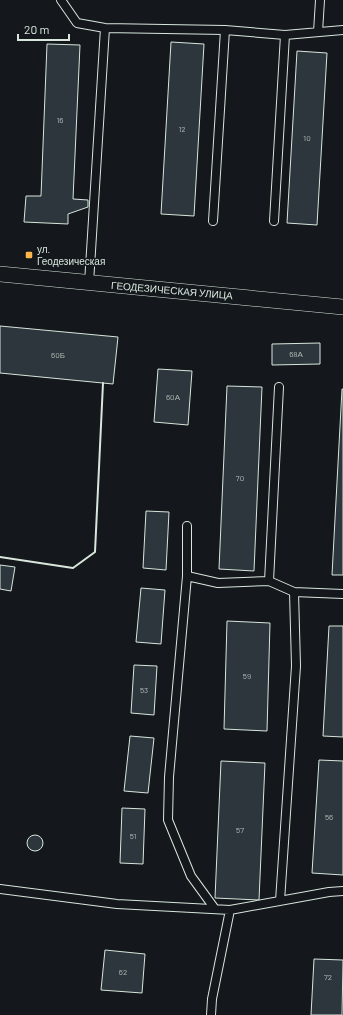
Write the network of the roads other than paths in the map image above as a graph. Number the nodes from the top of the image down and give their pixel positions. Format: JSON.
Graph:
{"nodes":[{"id":1,"x":61,"y":0,"type":"edge"},
{"id":2,"x":320,"y":0,"type":"edge"},
{"id":3,"x":106,"y":28,"type":"junction"},
{"id":4,"x":225,"y":30,"type":"junction"},
{"id":5,"x":343,"y":30,"type":"edge"},
{"id":6,"x":318,"y":32,"type":"junction"},
{"id":7,"x":285,"y":35,"type":"junction"},
{"id":8,"x":213,"y":221,"type":"dead end"},
{"id":9,"x":274,"y":222,"type":"dead end"},
{"id":10,"x":0,"y":274,"type":"edge"},
{"id":11,"x":89,"y":283,"type":"junction"},
{"id":12,"x":343,"y":307,"type":"edge"},
{"id":13,"x":279,"y":387,"type":"dead end"},
{"id":14,"x":187,"y":526,"type":"dead end"},
{"id":15,"x":187,"y":576,"type":"junction"},
{"id":16,"x":269,"y":581,"type":"junction"},
{"id":17,"x":294,"y":592,"type":"junction"},
{"id":18,"x":343,"y":594,"type":"edge"},
{"id":19,"x":0,"y":889,"type":"edge"},
{"id":20,"x":343,"y":891,"type":"edge"},
{"id":21,"x":280,"y":901,"type":"junction"},
{"id":22,"x":215,"y":909,"type":"junction"},
{"id":23,"x":230,"y":910,"type":"junction"},
{"id":24,"x":211,"y":1015,"type":"edge"}],
"edges":[{"from":1,"to":3,"type":"lane"},
{"from":2,"to":6,"type":"lane"},
{"from":3,"to":4,"type":"lane"},
{"from":3,"to":11,"type":"lane"},
{"from":4,"to":7,"type":"lane"},
{"from":4,"to":8,"type":"lane"},
{"from":5,"to":6,"type":"lane"},
{"from":6,"to":7,"type":"lane"},
{"from":7,"to":9,"type":"lane"},
{"from":10,"to":11,"type":"street","name":"ГЕОДЕЗИЧЕСКАЯ УЛИЦА"},
{"from":11,"to":12,"type":"street","name":"ГЕОДЕЗИЧЕСКАЯ УЛИЦА"},
{"from":13,"to":16,"type":"lane"},
{"from":14,"to":15,"type":"lane"},
{"from":15,"to":16,"type":"lane"},
{"from":15,"to":22,"type":"lane"},
{"from":16,"to":17,"type":"lane"},
{"from":17,"to":18,"type":"lane"},
{"from":17,"to":21,"type":"lane"},
{"from":19,"to":22,"type":"lane"},
{"from":20,"to":21,"type":"lane"},
{"from":21,"to":23,"type":"lane"},
{"from":22,"to":23,"type":"lane"},
{"from":23,"to":24,"type":"lane"}]}
